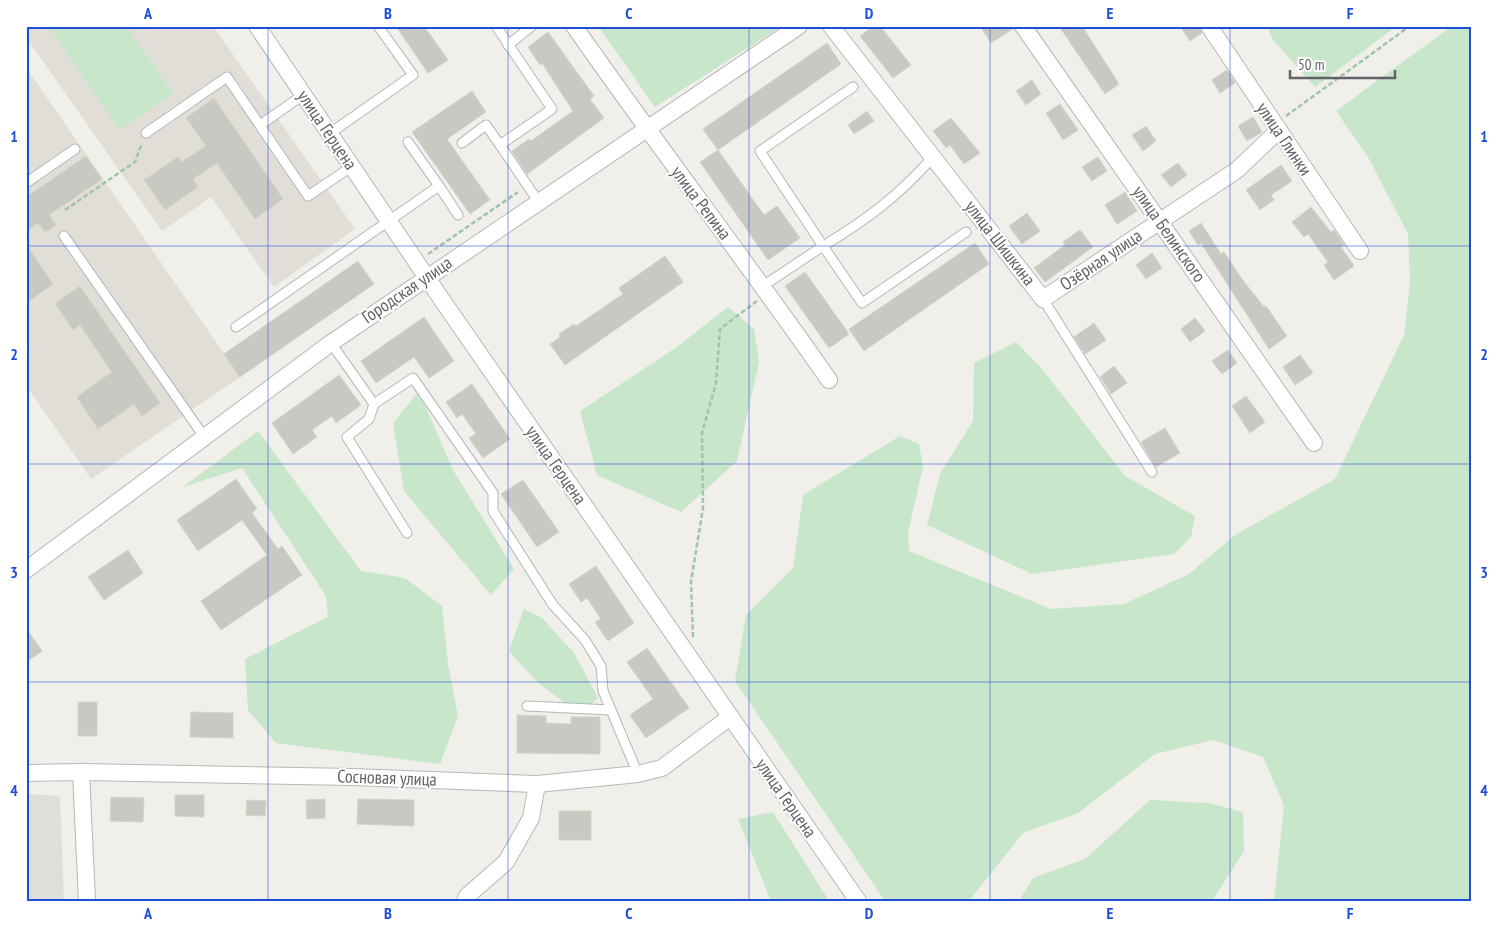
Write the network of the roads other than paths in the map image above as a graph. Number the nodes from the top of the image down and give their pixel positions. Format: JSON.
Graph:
{"nodes":[{"id":1,"x":257,"y":26,"type":"edge"},
{"id":2,"x":378,"y":26,"type":"edge"},
{"id":3,"x":496,"y":26,"type":"edge"},
{"id":4,"x":532,"y":26,"type":"edge"},
{"id":5,"x":574,"y":26,"type":"edge"},
{"id":6,"x":799,"y":26,"type":"edge"},
{"id":7,"x":831,"y":26,"type":"edge"},
{"id":8,"x":1023,"y":26,"type":"edge"},
{"id":9,"x":1209,"y":26,"type":"edge"},
{"id":10,"x":508,"y":45,"type":"junction"},
{"id":11,"x":853,"y":87,"type":"dead end"},
{"id":12,"x":303,"y":95,"type":"junction"},
{"id":13,"x":260,"y":125,"type":"junction"},
{"id":14,"x":1276,"y":127,"type":"junction"},
{"id":15,"x":646,"y":129,"type":"junction"},
{"id":16,"x":146,"y":133,"type":"road end"},
{"id":17,"x":329,"y":134,"type":"junction"},
{"id":18,"x":408,"y":142,"type":"dead end"},
{"id":19,"x":462,"y":142,"type":"dead end"},
{"id":20,"x":500,"y":146,"type":"junction"},
{"id":21,"x":76,"y":149,"type":"dead end"},
{"id":22,"x":933,"y":157,"type":"junction"},
{"id":23,"x":351,"y":166,"type":"junction"},
{"id":24,"x":26,"y":183,"type":"edge"},
{"id":25,"x":439,"y":186,"type":"junction"},
{"id":26,"x":538,"y":201,"type":"junction"},
{"id":27,"x":458,"y":215,"type":"dead end"},
{"id":28,"x":1159,"y":220,"type":"junction"},
{"id":29,"x":389,"y":222,"type":"junction"},
{"id":30,"x":966,"y":232,"type":"dead end"},
{"id":31,"x":64,"y":236,"type":"dead end"},
{"id":32,"x":823,"y":246,"type":"junction"},
{"id":33,"x":1360,"y":251,"type":"dead end"},
{"id":34,"x":427,"y":277,"type":"junction"},
{"id":35,"x":763,"y":286,"type":"junction"},
{"id":36,"x":1042,"y":299,"type":"junction"},
{"id":37,"x":236,"y":327,"type":"dead end"},
{"id":38,"x":331,"y":342,"type":"junction"},
{"id":39,"x":829,"y":380,"type":"dead end"},
{"id":40,"x":374,"y":404,"type":"junction"},
{"id":41,"x":205,"y":438,"type":"junction"},
{"id":42,"x":1314,"y":443,"type":"dead end"},
{"id":43,"x":1152,"y":472,"type":"dead end"},
{"id":44,"x":407,"y":533,"type":"dead end"},
{"id":45,"x":26,"y":570,"type":"edge"},
{"id":46,"x":527,"y":706,"type":"dead end"},
{"id":47,"x":611,"y":710,"type":"junction"},
{"id":48,"x":730,"y":717,"type":"junction"},
{"id":49,"x":81,"y":772,"type":"junction"},
{"id":50,"x":26,"y":773,"type":"edge"},
{"id":51,"x":638,"y":774,"type":"junction"},
{"id":52,"x":537,"y":784,"type":"junction"},
{"id":53,"x":87,"y":901,"type":"edge"},
{"id":54,"x":465,"y":901,"type":"edge"},
{"id":55,"x":858,"y":901,"type":"edge"}],
"edges":[{"from":1,"to":12,"type":"street","name":"улица Герцена"},
{"from":2,"to":17,"type":"lane"},
{"from":3,"to":10,"type":"lane"},
{"from":4,"to":10,"type":"lane"},
{"from":5,"to":15,"type":"street","name":"улица Репина"},
{"from":6,"to":15,"type":"street","name":"Городская улица"},
{"from":7,"to":22,"type":"street","name":"улица Шишкина"},
{"from":8,"to":28,"type":"street","name":"улица Белинского"},
{"from":9,"to":14,"type":"street","name":"улица Глинки"},
{"from":10,"to":20,"type":"lane"},
{"from":11,"to":32,"type":"lane"},
{"from":12,"to":13,"type":"lane"},
{"from":12,"to":17,"type":"street","name":"улица Герцена"},
{"from":13,"to":16,"type":"lane"},
{"from":13,"to":23,"type":"lane"},
{"from":14,"to":28,"type":"street","name":"Озёрная улица"},
{"from":14,"to":33,"type":"street","name":"улица Глинки"},
{"from":15,"to":26,"type":"street","name":"Городская улица"},
{"from":15,"to":35,"type":"street","name":"улица Репина"},
{"from":17,"to":23,"type":"street","name":"улица Герцена"},
{"from":18,"to":25,"type":"lane"},
{"from":19,"to":20,"type":"lane"},
{"from":20,"to":26,"type":"lane"},
{"from":21,"to":24,"type":"lane"},
{"from":22,"to":32,"type":"lane"},
{"from":22,"to":36,"type":"street","name":"улица Шишкина"},
{"from":23,"to":29,"type":"street","name":"улица Герцена"},
{"from":25,"to":27,"type":"lane"},
{"from":25,"to":29,"type":"lane"},
{"from":26,"to":34,"type":"street","name":"Городская улица"},
{"from":28,"to":36,"type":"street","name":"Озёрная улица"},
{"from":28,"to":42,"type":"street","name":"улица Белинского"},
{"from":29,"to":34,"type":"street","name":"улица Герцена"},
{"from":29,"to":37,"type":"lane"},
{"from":30,"to":32,"type":"lane"},
{"from":31,"to":41,"type":"lane"},
{"from":32,"to":35,"type":"lane"},
{"from":34,"to":38,"type":"street","name":"Городская улица"},
{"from":34,"to":48,"type":"street","name":"улица Герцена"},
{"from":35,"to":39,"type":"street","name":"улица Репина"},
{"from":36,"to":43,"type":"lane","name":"улица Шишкина"},
{"from":38,"to":40,"type":"lane"},
{"from":38,"to":41,"type":"street","name":"Городская улица"},
{"from":40,"to":44,"type":"lane"},
{"from":40,"to":47,"type":"lane"},
{"from":41,"to":45,"type":"street","name":"Городская улица"},
{"from":46,"to":47,"type":"lane"},
{"from":47,"to":51,"type":"lane"},
{"from":48,"to":51,"type":"street","name":"Сосновая улица"},
{"from":48,"to":55,"type":"street","name":"улица Герцена"},
{"from":49,"to":50,"type":"street","name":"Сосновая улица"},
{"from":49,"to":52,"type":"street","name":"Сосновая улица"},
{"from":49,"to":53,"type":"street"},
{"from":51,"to":52,"type":"street","name":"Сосновая улица"},
{"from":52,"to":54,"type":"street"}]}
